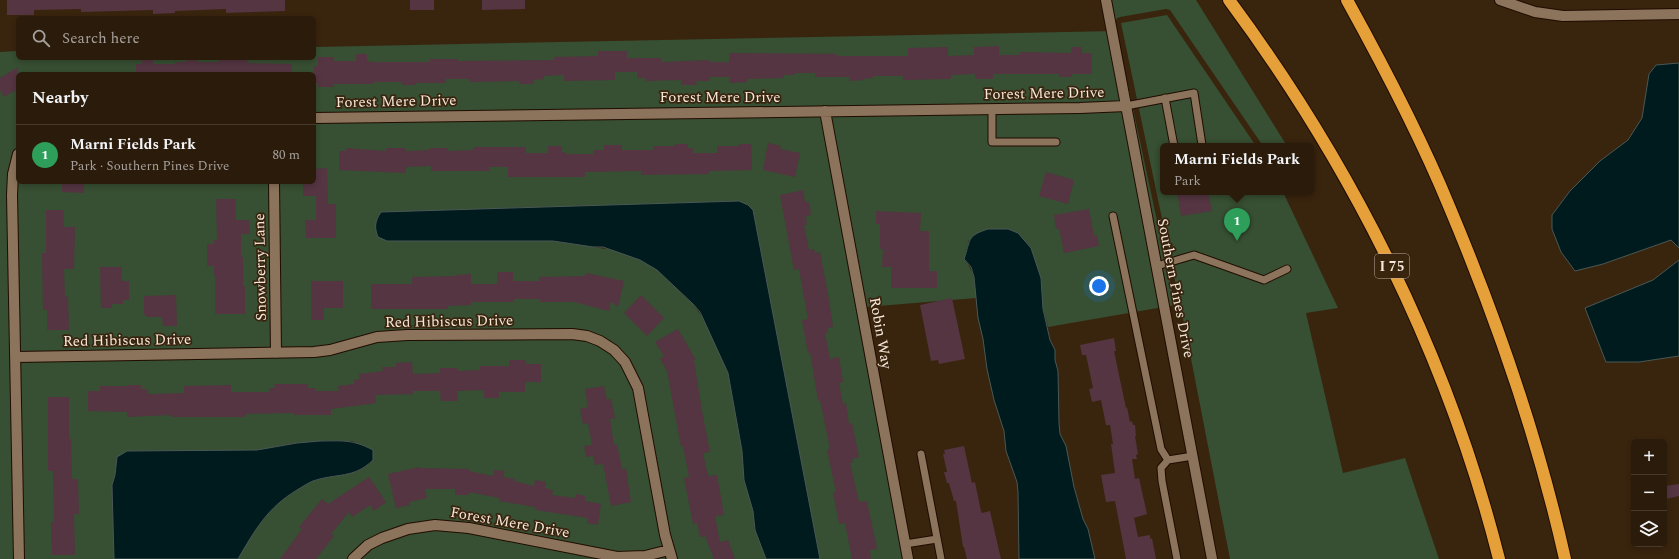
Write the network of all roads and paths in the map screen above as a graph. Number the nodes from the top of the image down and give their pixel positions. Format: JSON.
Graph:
{"nodes":[{"id":1,"x":1106,"y":0,"type":"edge"},
{"id":2,"x":1230,"y":0,"type":"edge"},
{"id":3,"x":1347,"y":0,"type":"edge"},
{"id":4,"x":1500,"y":0,"type":"edge"},
{"id":5,"x":1679,"y":14,"type":"edge"},
{"id":6,"x":1165,"y":98,"type":"junction"},
{"id":7,"x":1126,"y":106,"type":"junction"},
{"id":8,"x":992,"y":109,"type":"junction"},
{"id":9,"x":825,"y":112,"type":"junction"},
{"id":10,"x":316,"y":118,"type":"edge"},
{"id":11,"x":1056,"y":142,"type":"dead end"},
{"id":12,"x":1173,"y":143,"type":"edge"},
{"id":13,"x":1202,"y":143,"type":"edge"},
{"id":14,"x":16,"y":162,"type":"edge"},
{"id":15,"x":274,"y":184,"type":"edge"},
{"id":16,"x":1113,"y":216,"type":"dead end"},
{"id":17,"x":1157,"y":266,"type":"junction"},
{"id":18,"x":1287,"y":269,"type":"dead end"},
{"id":19,"x":276,"y":353,"type":"junction"},
{"id":20,"x":16,"y":357,"type":"junction"},
{"id":21,"x":921,"y":454,"type":"dead end"},
{"id":22,"x":1193,"y":456,"type":"junction"},
{"id":23,"x":1168,"y":460,"type":"junction"},
{"id":24,"x":937,"y":539,"type":"junction"},
{"id":25,"x":905,"y":544,"type":"junction"},
{"id":26,"x":670,"y":555,"type":"edge"},
{"id":27,"x":19,"y":559,"type":"edge"},
{"id":28,"x":353,"y":559,"type":"edge"},
{"id":29,"x":908,"y":559,"type":"edge"},
{"id":30,"x":941,"y":559,"type":"edge"},
{"id":31,"x":1177,"y":559,"type":"edge"},
{"id":32,"x":1212,"y":559,"type":"edge"},
{"id":33,"x":1499,"y":559,"type":"edge"},
{"id":34,"x":1565,"y":559,"type":"edge"}],
"edges":[{"from":1,"to":7,"type":"street","name":"Southern Pines Drive"},
{"from":2,"to":33,"type":"highway","number":"I 75"},
{"from":3,"to":34,"type":"highway"},
{"from":4,"to":5,"type":"street"},
{"from":6,"to":7,"type":"lane"},
{"from":6,"to":12,"type":"lane"},
{"from":6,"to":13,"type":"lane"},
{"from":7,"to":8,"type":"street","name":"Forest Mere Drive"},
{"from":7,"to":17,"type":"street","name":"Southern Pines Drive"},
{"from":8,"to":9,"type":"street","name":"Forest Mere Drive"},
{"from":8,"to":11,"type":"lane"},
{"from":9,"to":10,"type":"street","name":"Forest Mere Drive"},
{"from":9,"to":25,"type":"street","name":"Robin Way"},
{"from":14,"to":20,"type":"street"},
{"from":15,"to":19,"type":"street","name":"Snowberry Lane"},
{"from":16,"to":23,"type":"lane"},
{"from":17,"to":18,"type":"lane"},
{"from":17,"to":22,"type":"street","name":"Southern Pines Drive"},
{"from":19,"to":20,"type":"street","name":"Red Hibiscus Drive"},
{"from":19,"to":26,"type":"street","name":"Red Hibiscus Drive"},
{"from":20,"to":27,"type":"street"},
{"from":21,"to":24,"type":"lane"},
{"from":22,"to":23,"type":"lane"},
{"from":22,"to":32,"type":"street","name":"Southern Pines Drive"},
{"from":23,"to":31,"type":"lane"},
{"from":24,"to":25,"type":"lane"},
{"from":24,"to":30,"type":"lane"},
{"from":25,"to":29,"type":"street","name":"Robin Way"},
{"from":26,"to":28,"type":"street","name":"Forest Mere Drive"}]}
